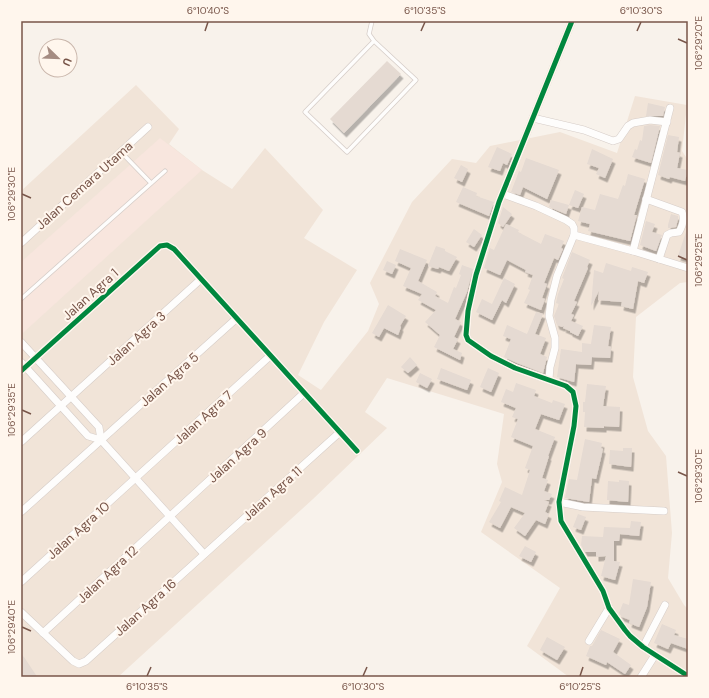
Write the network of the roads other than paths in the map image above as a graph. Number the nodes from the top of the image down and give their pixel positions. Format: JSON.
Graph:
{"nodes":[{"id":1,"x":372,"y":21,"type":"edge"},
{"id":2,"x":572,"y":21,"type":"edge"},
{"id":3,"x":374,"y":41,"type":"junction"},
{"id":4,"x":670,"y":108,"type":"dead end"},
{"id":5,"x":533,"y":118,"type":"junction"},
{"id":6,"x":666,"y":122,"type":"junction"},
{"id":7,"x":148,"y":127,"type":"dead end"},
{"id":8,"x":121,"y":152,"type":"junction"},
{"id":9,"x":165,"y":171,"type":"dead end"},
{"id":10,"x":151,"y":183,"type":"junction"},
{"id":11,"x":503,"y":194,"type":"junction"},
{"id":12,"x":646,"y":199,"type":"junction"},
{"id":13,"x":574,"y":235,"type":"junction"},
{"id":14,"x":21,"y":243,"type":"edge"},
{"id":15,"x":633,"y":251,"type":"junction"},
{"id":16,"x":659,"y":260,"type":"junction"},
{"id":17,"x":688,"y":268,"type":"edge"},
{"id":18,"x":201,"y":279,"type":"junction"},
{"id":19,"x":21,"y":299,"type":"edge"},
{"id":20,"x":237,"y":318,"type":"junction"},
{"id":21,"x":21,"y":342,"type":"edge"},
{"id":22,"x":270,"y":356,"type":"junction"},
{"id":23,"x":35,"y":358,"type":"junction"},
{"id":24,"x":22,"y":367,"type":"edge"},
{"id":25,"x":549,"y":379,"type":"junction"},
{"id":26,"x":304,"y":393,"type":"junction"},
{"id":27,"x":71,"y":396,"type":"junction"},
{"id":28,"x":61,"y":406,"type":"junction"},
{"id":29,"x":340,"y":432,"type":"junction"},
{"id":30,"x":102,"y":440,"type":"junction"},
{"id":31,"x":21,"y":442,"type":"edge"},
{"id":32,"x":357,"y":451,"type":"dead end"},
{"id":33,"x":136,"y":478,"type":"junction"},
{"id":34,"x":559,"y":502,"type":"junction"},
{"id":35,"x":664,"y":511,"type":"dead end"},
{"id":36,"x":21,"y":512,"type":"edge"},
{"id":37,"x":170,"y":516,"type":"junction"},
{"id":38,"x":204,"y":554,"type":"junction"},
{"id":39,"x":21,"y":582,"type":"edge"},
{"id":40,"x":665,"y":605,"type":"dead end"},
{"id":41,"x":609,"y":608,"type":"junction"},
{"id":42,"x":21,"y":612,"type":"edge"},
{"id":43,"x":43,"y":633,"type":"junction"},
{"id":44,"x":589,"y":641,"type":"dead end"},
{"id":45,"x":643,"y":647,"type":"junction"},
{"id":46,"x":655,"y":655,"type":"junction"},
{"id":47,"x":688,"y":676,"type":"edge"},
{"id":48,"x":641,"y":677,"type":"edge"}],
"edges":[{"from":1,"to":3,"type":"lane"},
{"from":2,"to":5,"type":"street"},
{"from":3,"to":3,"type":"lane"},
{"from":4,"to":6,"type":"street"},
{"from":5,"to":6,"type":"street"},
{"from":5,"to":11,"type":"street"},
{"from":6,"to":12,"type":"street"},
{"from":7,"to":8,"type":"street","name":"Jalan Cemara Utama"},
{"from":8,"to":10,"type":"lane"},
{"from":8,"to":14,"type":"street","name":"Jalan Cemara Utama"},
{"from":9,"to":10,"type":"lane"},
{"from":10,"to":19,"type":"lane"},
{"from":11,"to":13,"type":"street"},
{"from":11,"to":25,"type":"street"},
{"from":12,"to":15,"type":"street"},
{"from":12,"to":16,"type":"street"},
{"from":13,"to":15,"type":"street"},
{"from":13,"to":25,"type":"street"},
{"from":15,"to":16,"type":"street"},
{"from":16,"to":17,"type":"street"},
{"from":18,"to":20,"type":"street"},
{"from":18,"to":23,"type":"street","name":"Jalan Agra 1"},
{"from":18,"to":27,"type":"street","name":"Jalan Agra 3"},
{"from":20,"to":22,"type":"street"},
{"from":20,"to":30,"type":"street","name":"Jalan Agra 5"},
{"from":21,"to":23,"type":"street"},
{"from":22,"to":26,"type":"street"},
{"from":22,"to":33,"type":"street","name":"Jalan Agra 7"},
{"from":23,"to":24,"type":"street","name":"Jalan Agra 1"},
{"from":23,"to":27,"type":"street"},
{"from":24,"to":28,"type":"street"},
{"from":25,"to":34,"type":"street"},
{"from":26,"to":29,"type":"street"},
{"from":26,"to":37,"type":"street","name":"Jalan Agra 9"},
{"from":27,"to":28,"type":"street","name":"Jalan Agra 3"},
{"from":27,"to":30,"type":"street"},
{"from":28,"to":30,"type":"street"},
{"from":28,"to":31,"type":"street","name":"Jalan Agra 3"},
{"from":29,"to":32,"type":"street"},
{"from":29,"to":38,"type":"street","name":"Jalan Agra 11"},
{"from":30,"to":33,"type":"street"},
{"from":30,"to":36,"type":"street","name":"Jalan Agra 5"},
{"from":33,"to":37,"type":"street"},
{"from":33,"to":39,"type":"street","name":"Jalan Agra 10"},
{"from":34,"to":35,"type":"street"},
{"from":34,"to":41,"type":"street"},
{"from":37,"to":38,"type":"street"},
{"from":37,"to":43,"type":"street","name":"Jalan Agra 12"},
{"from":38,"to":43,"type":"street","name":"Jalan Agra 16"},
{"from":40,"to":45,"type":"street"},
{"from":41,"to":44,"type":"street"},
{"from":41,"to":45,"type":"street"},
{"from":42,"to":43,"type":"street"},
{"from":45,"to":46,"type":"street"},
{"from":46,"to":47,"type":"street"},
{"from":46,"to":48,"type":"street"}]}
